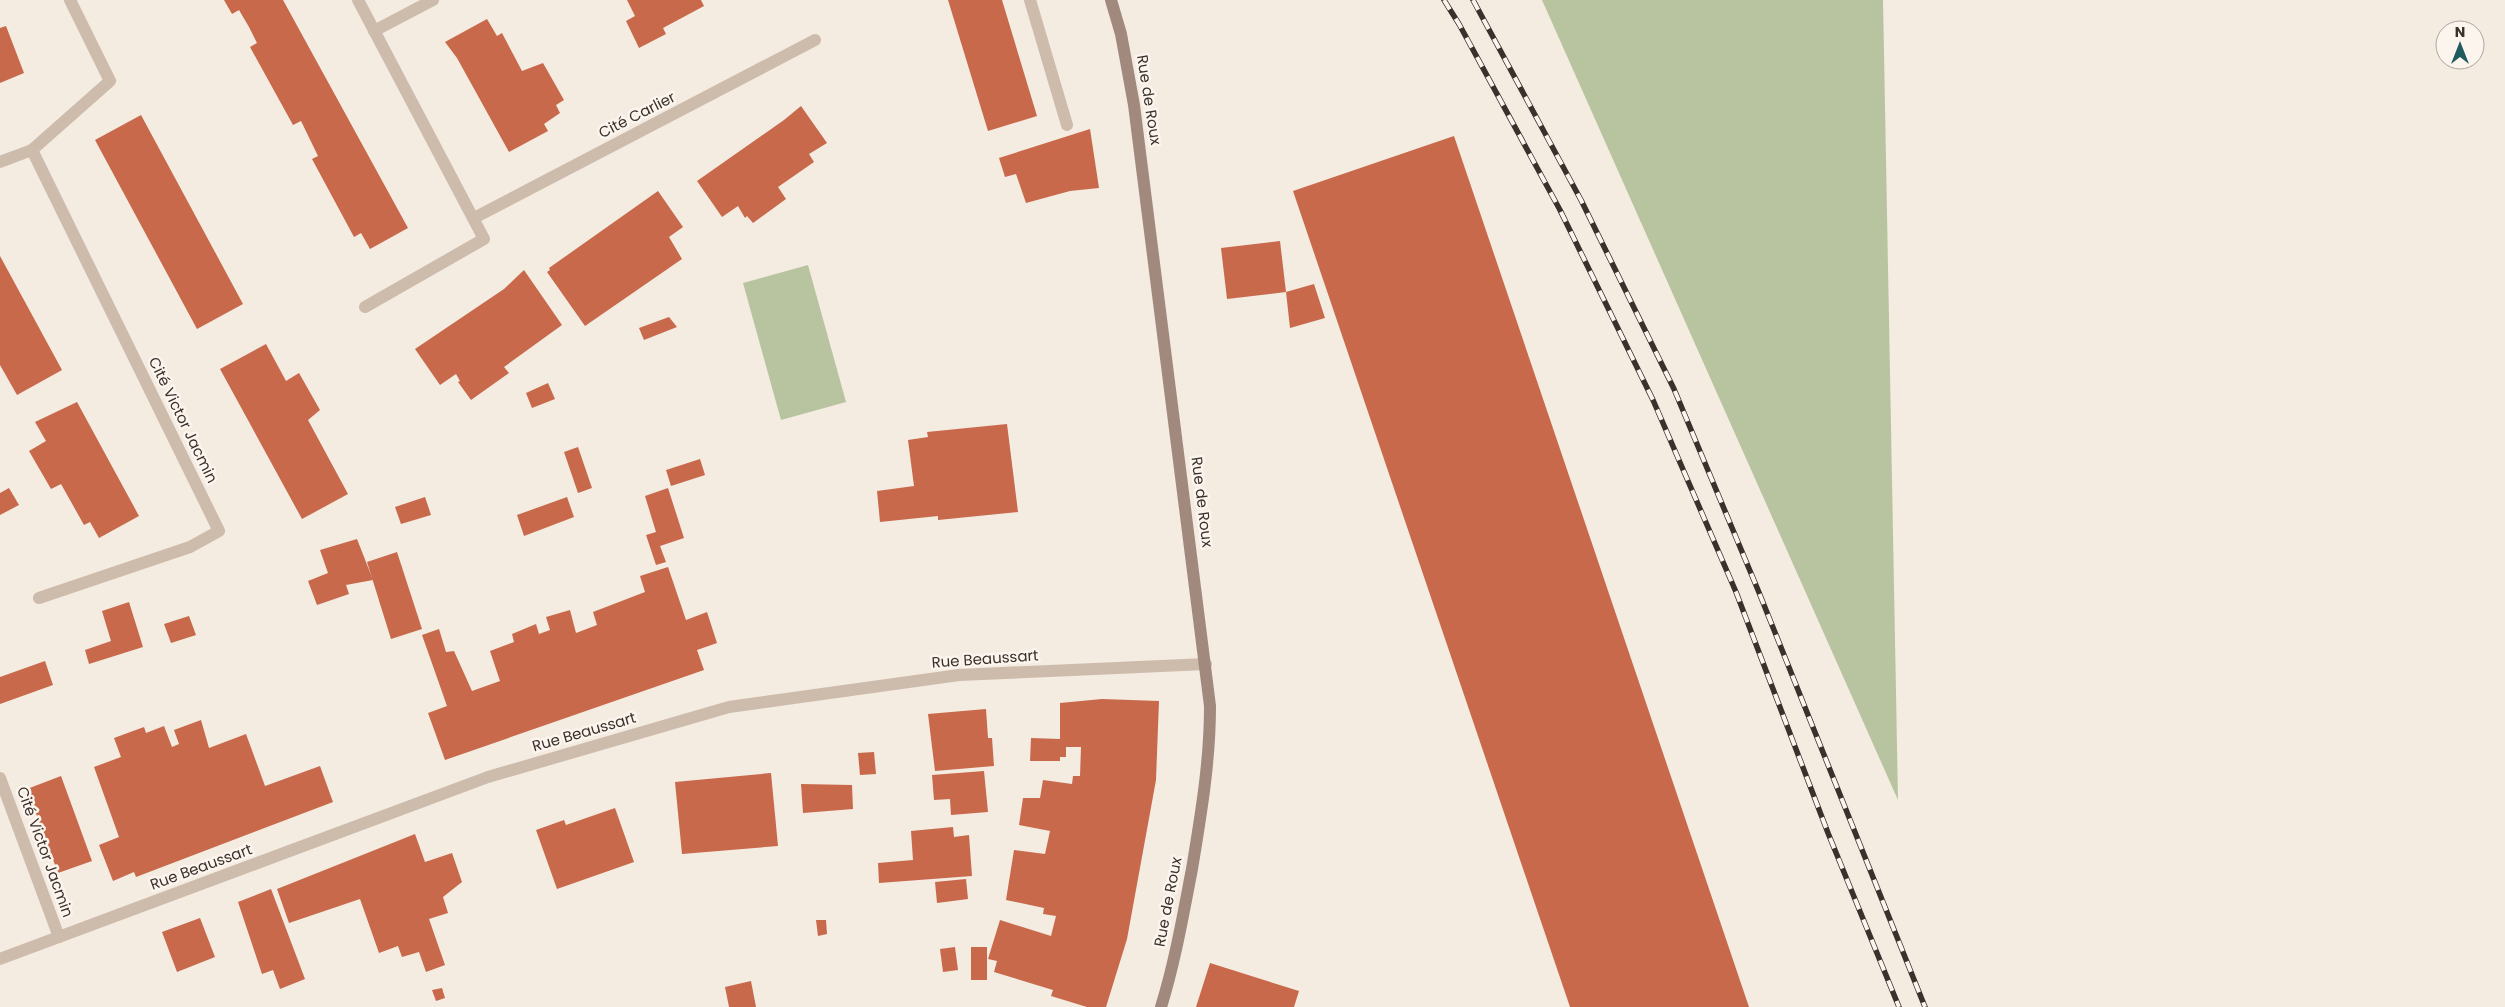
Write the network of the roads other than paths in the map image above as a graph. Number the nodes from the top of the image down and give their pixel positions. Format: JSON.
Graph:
{"nodes":[{"id":1,"x":70,"y":0,"type":"edge"},
{"id":2,"x":358,"y":0,"type":"edge"},
{"id":3,"x":433,"y":0,"type":"edge"},
{"id":4,"x":1030,"y":0,"type":"edge"},
{"id":5,"x":1111,"y":0,"type":"edge"},
{"id":6,"x":374,"y":31,"type":"junction"},
{"id":7,"x":815,"y":40,"type":"dead end"},
{"id":8,"x":1067,"y":125,"type":"dead end"},
{"id":9,"x":32,"y":150,"type":"junction"},
{"id":10,"x":0,"y":162,"type":"edge"},
{"id":11,"x":474,"y":218,"type":"junction"},
{"id":12,"x":365,"y":307,"type":"dead end"},
{"id":13,"x":39,"y":598,"type":"dead end"},
{"id":14,"x":1206,"y":664,"type":"junction"},
{"id":15,"x":0,"y":778,"type":"edge"},
{"id":16,"x":59,"y":937,"type":"junction"},
{"id":17,"x":0,"y":959,"type":"edge"},
{"id":18,"x":1161,"y":1007,"type":"edge"}],
"edges":[{"from":1,"to":9,"type":"street"},
{"from":2,"to":6,"type":"street"},
{"from":3,"to":6,"type":"street"},
{"from":4,"to":8,"type":"street"},
{"from":5,"to":14,"type":"main road","name":"Rue de Roux"},
{"from":6,"to":11,"type":"street"},
{"from":7,"to":11,"type":"street","name":"Cité Carlier"},
{"from":9,"to":10,"type":"street"},
{"from":9,"to":13,"type":"street","name":"Cité Victor Jacmin"},
{"from":11,"to":12,"type":"street"},
{"from":14,"to":16,"type":"street","name":"Rue Beaussart"},
{"from":14,"to":18,"type":"main road","name":"Rue de Roux"},
{"from":15,"to":16,"type":"street","name":"Cité Victor Jacmin"},
{"from":16,"to":17,"type":"street","name":"Rue Beaussart"}]}
